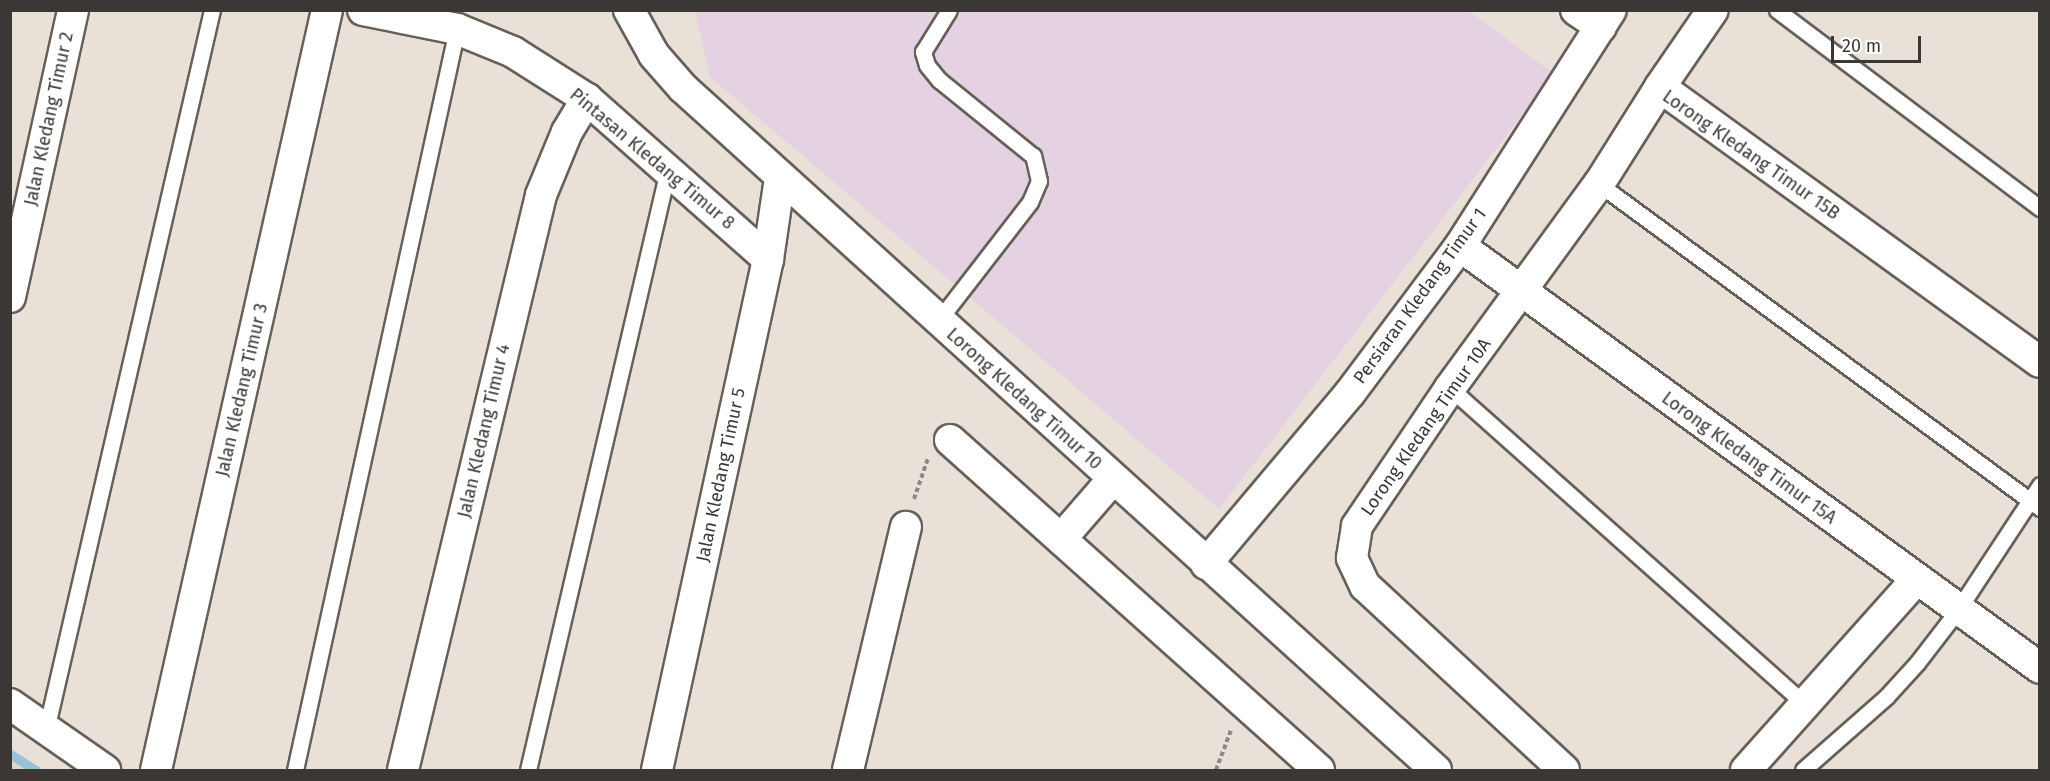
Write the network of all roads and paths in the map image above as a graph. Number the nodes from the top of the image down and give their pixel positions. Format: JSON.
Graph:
{"nodes":[{"id":1,"x":73,"y":10,"type":"edge"},
{"id":2,"x":212,"y":10,"type":"edge"},
{"id":3,"x":327,"y":10,"type":"edge"},
{"id":4,"x":363,"y":10,"type":"edge"},
{"id":5,"x":629,"y":10,"type":"edge"},
{"id":6,"x":949,"y":10,"type":"edge"},
{"id":7,"x":1576,"y":10,"type":"edge"},
{"id":8,"x":1713,"y":10,"type":"edge"},
{"id":9,"x":1777,"y":10,"type":"edge"},
{"id":10,"x":1606,"y":19,"type":"edge"},
{"id":11,"x":458,"y":29,"type":"junction"},
{"id":12,"x":1660,"y":87,"type":"junction"},
{"id":13,"x":587,"y":99,"type":"junction"},
{"id":14,"x":668,"y":170,"type":"junction"},
{"id":15,"x":780,"y":178,"type":"junction"},
{"id":16,"x":1599,"y":184,"type":"junction"},
{"id":17,"x":2040,"y":208,"type":"edge"},
{"id":18,"x":1460,"y":246,"type":"junction"},
{"id":19,"x":768,"y":259,"type":"junction"},
{"id":20,"x":1523,"y":291,"type":"junction"},
{"id":21,"x":10,"y":297,"type":"edge"},
{"id":22,"x":938,"y":321,"type":"junction"},
{"id":23,"x":2040,"y":362,"type":"edge"},
{"id":24,"x":1450,"y":388,"type":"junction"},
{"id":25,"x":950,"y":440,"type":"joint"},
{"id":26,"x":1113,"y":479,"type":"junction"},
{"id":27,"x":2040,"y":485,"type":"edge"},
{"id":28,"x":2034,"y":504,"type":"edge"},
{"id":29,"x":906,"y":527,"type":"joint"},
{"id":30,"x":1061,"y":539,"type":"junction"},
{"id":31,"x":1206,"y":564,"type":"junction"},
{"id":32,"x":1916,"y":581,"type":"junction"},
{"id":33,"x":1957,"y":611,"type":"junction"},
{"id":34,"x":2040,"y":668,"type":"edge"},
{"id":35,"x":1242,"y":701,"type":"junction"},
{"id":36,"x":10,"y":704,"type":"edge"},
{"id":37,"x":1806,"y":705,"type":"junction"},
{"id":38,"x":46,"y":730,"type":"junction"},
{"id":39,"x":105,"y":771,"type":"edge"},
{"id":40,"x":156,"y":771,"type":"edge"},
{"id":41,"x":295,"y":771,"type":"edge"},
{"id":42,"x":403,"y":771,"type":"edge"},
{"id":43,"x":528,"y":771,"type":"edge"},
{"id":44,"x":657,"y":771,"type":"edge"},
{"id":45,"x":848,"y":771,"type":"edge"},
{"id":46,"x":1216,"y":771,"type":"edge"},
{"id":47,"x":1319,"y":771,"type":"edge"},
{"id":48,"x":1436,"y":771,"type":"edge"},
{"id":49,"x":1564,"y":771,"type":"edge"},
{"id":50,"x":1746,"y":771,"type":"edge"},
{"id":51,"x":1803,"y":771,"type":"edge"}],
"edges":[{"from":1,"to":21,"type":"street","name":"Jalan Kledang Timur 2"},
{"from":2,"to":38,"type":"lane"},
{"from":3,"to":40,"type":"street","name":"Jalan Kledang Timur 3"},
{"from":4,"to":11,"type":"street","name":"Pintasan Kledang Timur 8"},
{"from":5,"to":15,"type":"street","name":"Lorong Kledang Timur 10"},
{"from":6,"to":22,"type":"lane"},
{"from":7,"to":10,"type":"street"},
{"from":8,"to":12,"type":"street"},
{"from":9,"to":17,"type":"lane"},
{"from":10,"to":18,"type":"street","name":"Persiaran Kledang Timur 1"},
{"from":11,"to":13,"type":"street","name":"Pintasan Kledang Timur 8"},
{"from":11,"to":41,"type":"lane"},
{"from":12,"to":16,"type":"street","name":"Lorong Kledang Timur 15B"},
{"from":12,"to":23,"type":"street","name":"Lorong Kledang Timur 15B"},
{"from":13,"to":14,"type":"street","name":"Pintasan Kledang Timur 8"},
{"from":13,"to":42,"type":"street","name":"Jalan Kledang Timur 4"},
{"from":14,"to":19,"type":"street","name":"Pintasan Kledang Timur 8"},
{"from":14,"to":43,"type":"lane"},
{"from":15,"to":19,"type":"street","name":"Jalan Kledang Timur 5"},
{"from":15,"to":22,"type":"street","name":"Lorong Kledang Timur 10"},
{"from":16,"to":20,"type":"street","name":"Lorong Kledang Timur 15B"},
{"from":16,"to":28,"type":"lane"},
{"from":18,"to":20,"type":"street","name":"Lorong Kledang Timur 15A"},
{"from":18,"to":31,"type":"street","name":"Persiaran Kledang Timur 1"},
{"from":19,"to":44,"type":"street","name":"Jalan Kledang Timur 5"},
{"from":20,"to":24,"type":"street","name":"Lorong Kledang Timur 10A"},
{"from":20,"to":32,"type":"street","name":"Lorong Kledang Timur 15A"},
{"from":22,"to":26,"type":"street","name":"Lorong Kledang Timur 10"},
{"from":24,"to":37,"type":"lane"},
{"from":24,"to":49,"type":"street","name":"Lorong Kledang Timur 10A"},
{"from":25,"to":29,"type":"path"},
{"from":25,"to":30,"type":"street"},
{"from":26,"to":30,"type":"street"},
{"from":26,"to":31,"type":"street","name":"Lorong Kledang Timur 10"},
{"from":27,"to":28,"type":"lane"},
{"from":28,"to":33,"type":"lane"},
{"from":29,"to":45,"type":"street"},
{"from":30,"to":35,"type":"street"},
{"from":31,"to":48,"type":"street","name":"Lorong Kledang Timur 10"},
{"from":32,"to":33,"type":"street","name":"Lorong Kledang Timur 15A"},
{"from":32,"to":37,"type":"street"},
{"from":33,"to":34,"type":"street","name":"Lorong Kledang Timur 15A"},
{"from":33,"to":51,"type":"lane"},
{"from":35,"to":46,"type":"path"},
{"from":35,"to":47,"type":"street"},
{"from":36,"to":38,"type":"street"},
{"from":37,"to":50,"type":"street"},
{"from":38,"to":39,"type":"street"}]}
